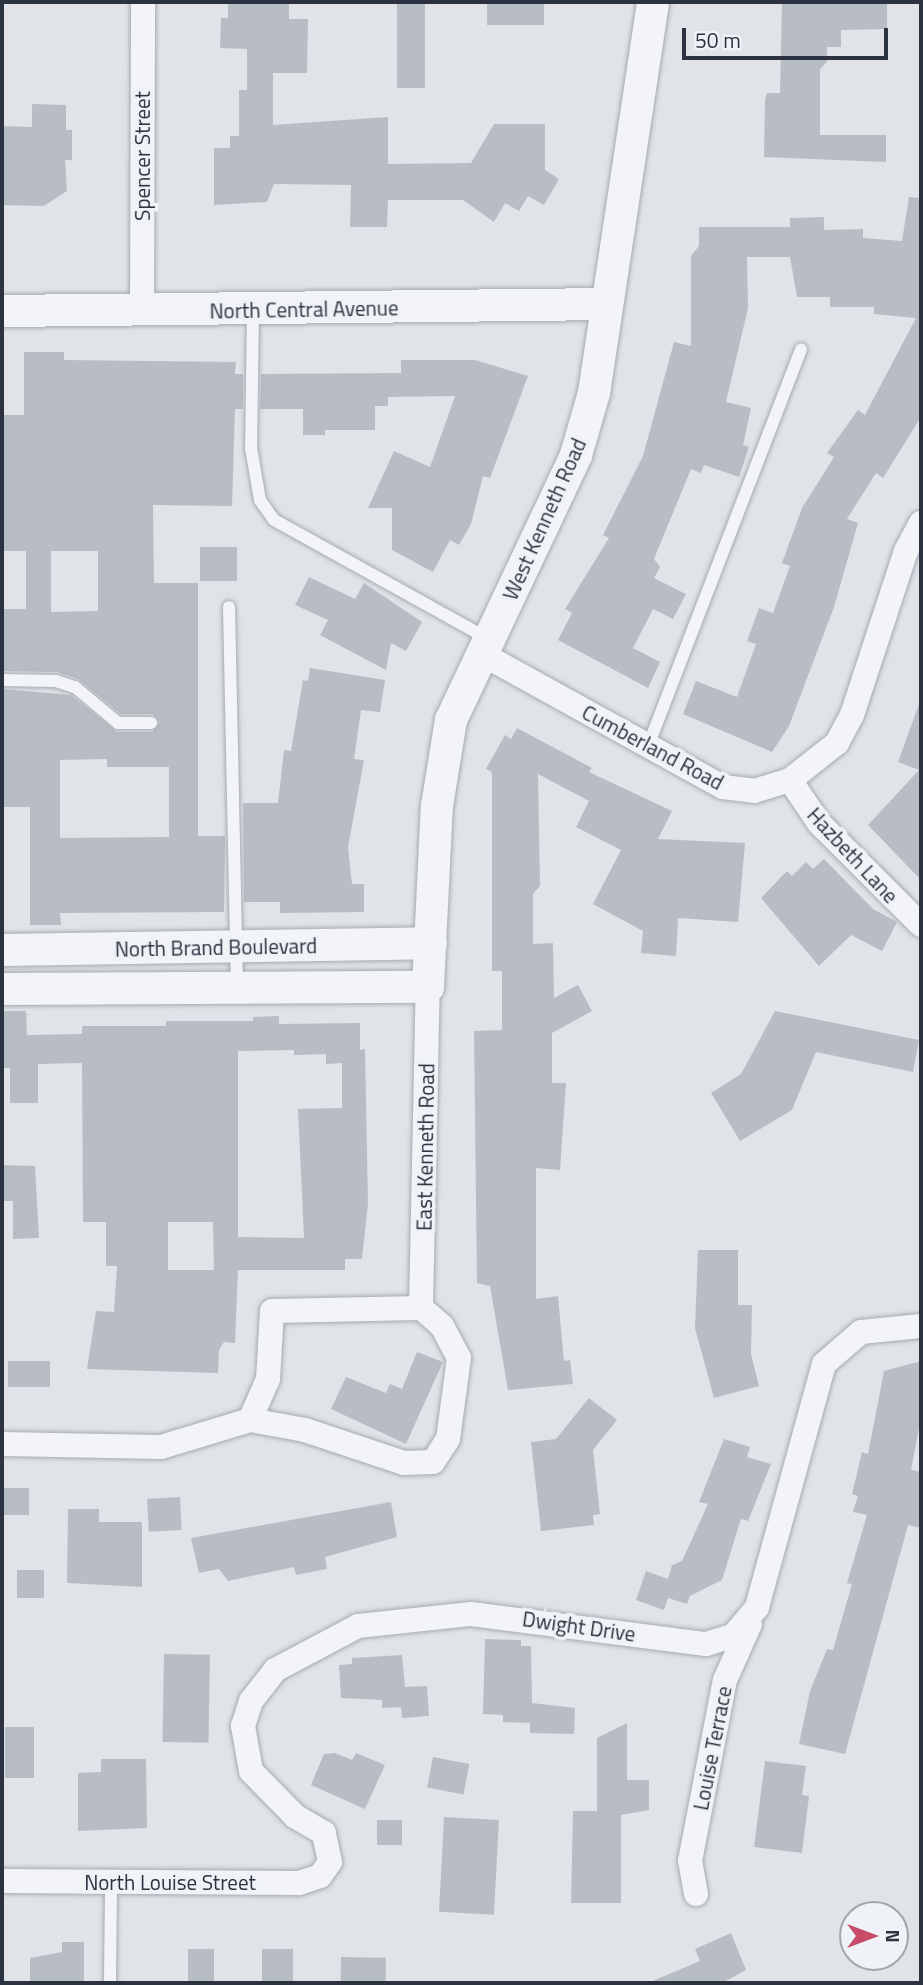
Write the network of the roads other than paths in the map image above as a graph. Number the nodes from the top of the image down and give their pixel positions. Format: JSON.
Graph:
{"nodes":[{"id":1,"x":143,"y":2,"type":"edge"},
{"id":2,"x":653,"y":2,"type":"edge"},
{"id":3,"x":606,"y":304,"type":"junction"},
{"id":4,"x":253,"y":309,"type":"junction"},
{"id":5,"x":2,"y":311,"type":"edge"},
{"id":6,"x":142,"y":311,"type":"junction"},
{"id":7,"x":801,"y":350,"type":"dead end"},
{"id":8,"x":921,"y":523,"type":"edge"},
{"id":9,"x":229,"y":607,"type":"dead end"},
{"id":10,"x":486,"y":646,"type":"junction"},
{"id":11,"x":2,"y":680,"type":"edge"},
{"id":12,"x":151,"y":723,"type":"dead end"},
{"id":13,"x":648,"y":746,"type":"junction"},
{"id":14,"x":790,"y":780,"type":"junction"},
{"id":15,"x":921,"y":925,"type":"edge"},
{"id":16,"x":430,"y":943,"type":"junction"},
{"id":17,"x":235,"y":947,"type":"junction"},
{"id":18,"x":2,"y":950,"type":"edge"},
{"id":19,"x":237,"y":987,"type":"junction"},
{"id":20,"x":428,"y":987,"type":"junction"},
{"id":21,"x":2,"y":989,"type":"edge"},
{"id":22,"x":421,"y":1308,"type":"junction"},
{"id":23,"x":921,"y":1326,"type":"edge"},
{"id":24,"x":250,"y":1420,"type":"junction"},
{"id":25,"x":2,"y":1444,"type":"edge"},
{"id":26,"x":757,"y":1608,"type":"junction"},
{"id":27,"x":330,"y":1862,"type":"joint"},
{"id":28,"x":2,"y":1881,"type":"edge"},
{"id":29,"x":111,"y":1882,"type":"junction"},
{"id":30,"x":696,"y":1894,"type":"dead end"},
{"id":31,"x":110,"y":1983,"type":"edge"}],
"edges":[{"from":1,"to":6,"type":"street","name":"Spencer Street"},
{"from":2,"to":3,"type":"street","name":"West Kenneth Road"},
{"from":3,"to":4,"type":"street","name":"North Central Avenue"},
{"from":3,"to":10,"type":"street","name":"West Kenneth Road"},
{"from":4,"to":6,"type":"street","name":"North Central Avenue"},
{"from":4,"to":10,"type":"lane"},
{"from":5,"to":6,"type":"street","name":"North Central Avenue"},
{"from":7,"to":13,"type":"lane"},
{"from":8,"to":14,"type":"street","name":"Cumberland Road"},
{"from":9,"to":17,"type":"lane"},
{"from":10,"to":13,"type":"street","name":"Cumberland Road"},
{"from":10,"to":16,"type":"street","name":"West Kenneth Road"},
{"from":11,"to":12,"type":"lane"},
{"from":13,"to":14,"type":"street","name":"Cumberland Road"},
{"from":14,"to":15,"type":"street","name":"Hazbeth Lane"},
{"from":16,"to":17,"type":"street","name":"North Brand Boulevard"},
{"from":16,"to":20,"type":"street","name":"West Kenneth Road"},
{"from":17,"to":18,"type":"street","name":"North Brand Boulevard"},
{"from":17,"to":19,"type":"lane"},
{"from":19,"to":20,"type":"street","name":"North Brand Boulevard"},
{"from":19,"to":21,"type":"street","name":"North Brand Boulevard"},
{"from":20,"to":22,"type":"street","name":"East Kenneth Road"},
{"from":22,"to":24,"type":"street"},
{"from":22,"to":24,"type":"street"},
{"from":23,"to":26,"type":"street","name":"Dwight Drive"},
{"from":24,"to":25,"type":"street"},
{"from":26,"to":27,"type":"street","name":"Dwight Drive"},
{"from":26,"to":30,"type":"street","name":"Louise Terrace"},
{"from":27,"to":29,"type":"street","name":"North Louise Street"},
{"from":28,"to":29,"type":"street","name":"North Louise Street"},
{"from":29,"to":31,"type":"lane"}]}
